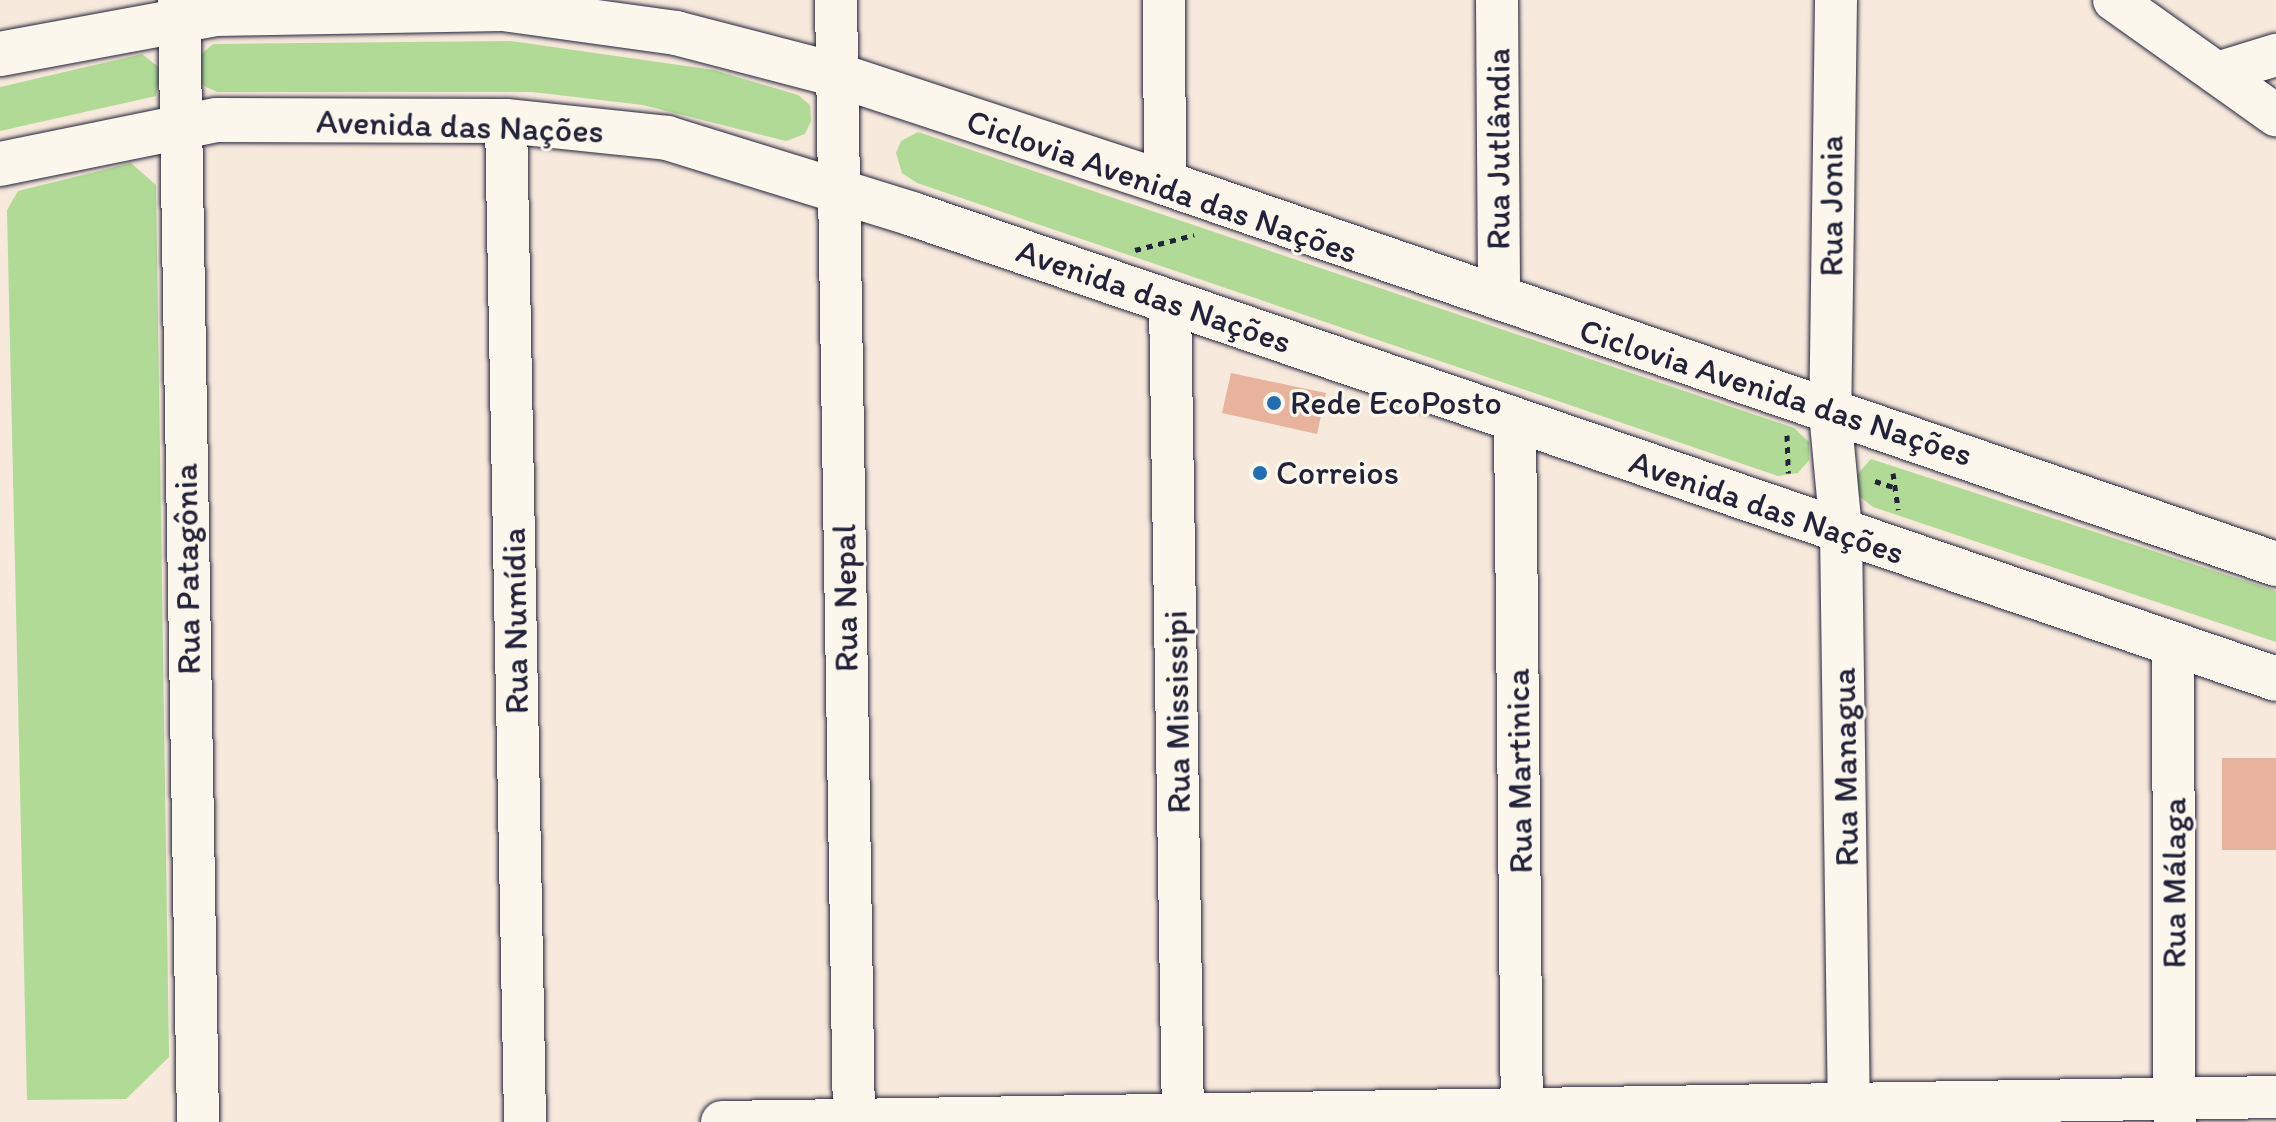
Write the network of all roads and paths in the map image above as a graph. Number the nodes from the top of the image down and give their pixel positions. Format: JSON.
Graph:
{"nodes":[{"id":1,"x":836,"y":0,"type":"edge"},
{"id":2,"x":1164,"y":0,"type":"edge"},
{"id":3,"x":1497,"y":0,"type":"edge"},
{"id":4,"x":1836,"y":0,"type":"edge"},
{"id":5,"x":2114,"y":0,"type":"edge"},
{"id":6,"x":503,"y":4,"type":"edge"},
{"id":7,"x":179,"y":8,"type":"edge"},
{"id":8,"x":0,"y":54,"type":"edge"},
{"id":9,"x":2276,"y":55,"type":"edge"},
{"id":10,"x":2217,"y":73,"type":"junction"},
{"id":11,"x":837,"y":75,"type":"junction"},
{"id":12,"x":2276,"y":115,"type":"edge"},
{"id":13,"x":506,"y":121,"type":"junction"},
{"id":14,"x":178,"y":122,"type":"junction"},
{"id":15,"x":0,"y":164,"type":"edge"},
{"id":16,"x":1165,"y":183,"type":"junction"},
{"id":17,"x":838,"y":189,"type":"junction"},
{"id":18,"x":1211,"y":199,"type":"junction"},
{"id":19,"x":1124,"y":285,"type":"junction"},
{"id":20,"x":1499,"y":298,"type":"junction"},
{"id":21,"x":1170,"y":301,"type":"junction"},
{"id":22,"x":1830,"y":412,"type":"junction"},
{"id":23,"x":1515,"y":421,"type":"junction"},
{"id":24,"x":1786,"y":426,"type":"dead end"},
{"id":25,"x":1890,"y":460,"type":"dead end"},
{"id":26,"x":1788,"y":476,"type":"dead end"},
{"id":27,"x":1898,"y":515,"type":"dead end"},
{"id":28,"x":1841,"y":531,"type":"junction"},
{"id":29,"x":2276,"y":564,"type":"edge"},
{"id":30,"x":2173,"y":645,"type":"junction"},
{"id":31,"x":2276,"y":679,"type":"edge"},
{"id":32,"x":2276,"y":1097,"type":"edge"},
{"id":33,"x":2174,"y":1110,"type":"edge"},
{"id":34,"x":1850,"y":1114,"type":"edge"},
{"id":35,"x":1522,"y":1115,"type":"edge"},
{"id":36,"x":1183,"y":1118,"type":"edge"},
{"id":37,"x":854,"y":1121,"type":"edge"},
{"id":38,"x":198,"y":1122,"type":"edge"},
{"id":39,"x":525,"y":1122,"type":"edge"},
{"id":40,"x":722,"y":1122,"type":"edge"}],
"edges":[{"from":1,"to":11,"type":"street","name":"Rua Nepal"},
{"from":2,"to":16,"type":"street"},
{"from":3,"to":20,"type":"street","name":"Rua Jutlândia"},
{"from":4,"to":22,"type":"street","name":"Rua Jonia"},
{"from":5,"to":10,"type":"street"},
{"from":6,"to":7,"type":"main road"},
{"from":6,"to":11,"type":"main road"},
{"from":7,"to":8,"type":"main road"},
{"from":7,"to":14,"type":"street","name":"Rua Patagônia"},
{"from":9,"to":10,"type":"street"},
{"from":10,"to":12,"type":"street"},
{"from":11,"to":16,"type":"main road"},
{"from":11,"to":17,"type":"street","name":"Rua Nepal"},
{"from":13,"to":14,"type":"main road","name":"Avenida das Nações"},
{"from":13,"to":17,"type":"main road","name":"Avenida das Nações"},
{"from":13,"to":39,"type":"street","name":"Rua Numídia"},
{"from":14,"to":15,"type":"main road","name":"Avenida das Nações"},
{"from":14,"to":38,"type":"street","name":"Rua Patagônia"},
{"from":16,"to":18,"type":"main road"},
{"from":17,"to":19,"type":"main road","name":"Avenida das Nações"},
{"from":17,"to":37,"type":"street","name":"Rua Nepal"},
{"from":18,"to":19,"type":"path"},
{"from":18,"to":20,"type":"main road"},
{"from":19,"to":21,"type":"main road","name":"Avenida das Nações"},
{"from":20,"to":22,"type":"main road"},
{"from":21,"to":23,"type":"main road","name":"Avenida das Nações"},
{"from":21,"to":36,"type":"street","name":"Rua Mississipi"},
{"from":22,"to":28,"type":"street","name":"Rua Managua"},
{"from":22,"to":29,"type":"main road"},
{"from":23,"to":28,"type":"main road","name":"Avenida das Nações"},
{"from":23,"to":35,"type":"street","name":"Rua Martinica"},
{"from":24,"to":26,"type":"path"},
{"from":25,"to":27,"type":"path"},
{"from":28,"to":30,"type":"main road","name":"Avenida das Nações"},
{"from":28,"to":34,"type":"street","name":"Rua Managua"},
{"from":30,"to":31,"type":"main road","name":"Avenida das Nações"},
{"from":30,"to":33,"type":"street","name":"Rua Málaga"},
{"from":32,"to":33,"type":"street"},
{"from":33,"to":34,"type":"street"},
{"from":34,"to":35,"type":"street"},
{"from":35,"to":36,"type":"street"},
{"from":36,"to":37,"type":"street"},
{"from":37,"to":40,"type":"street"}]}
